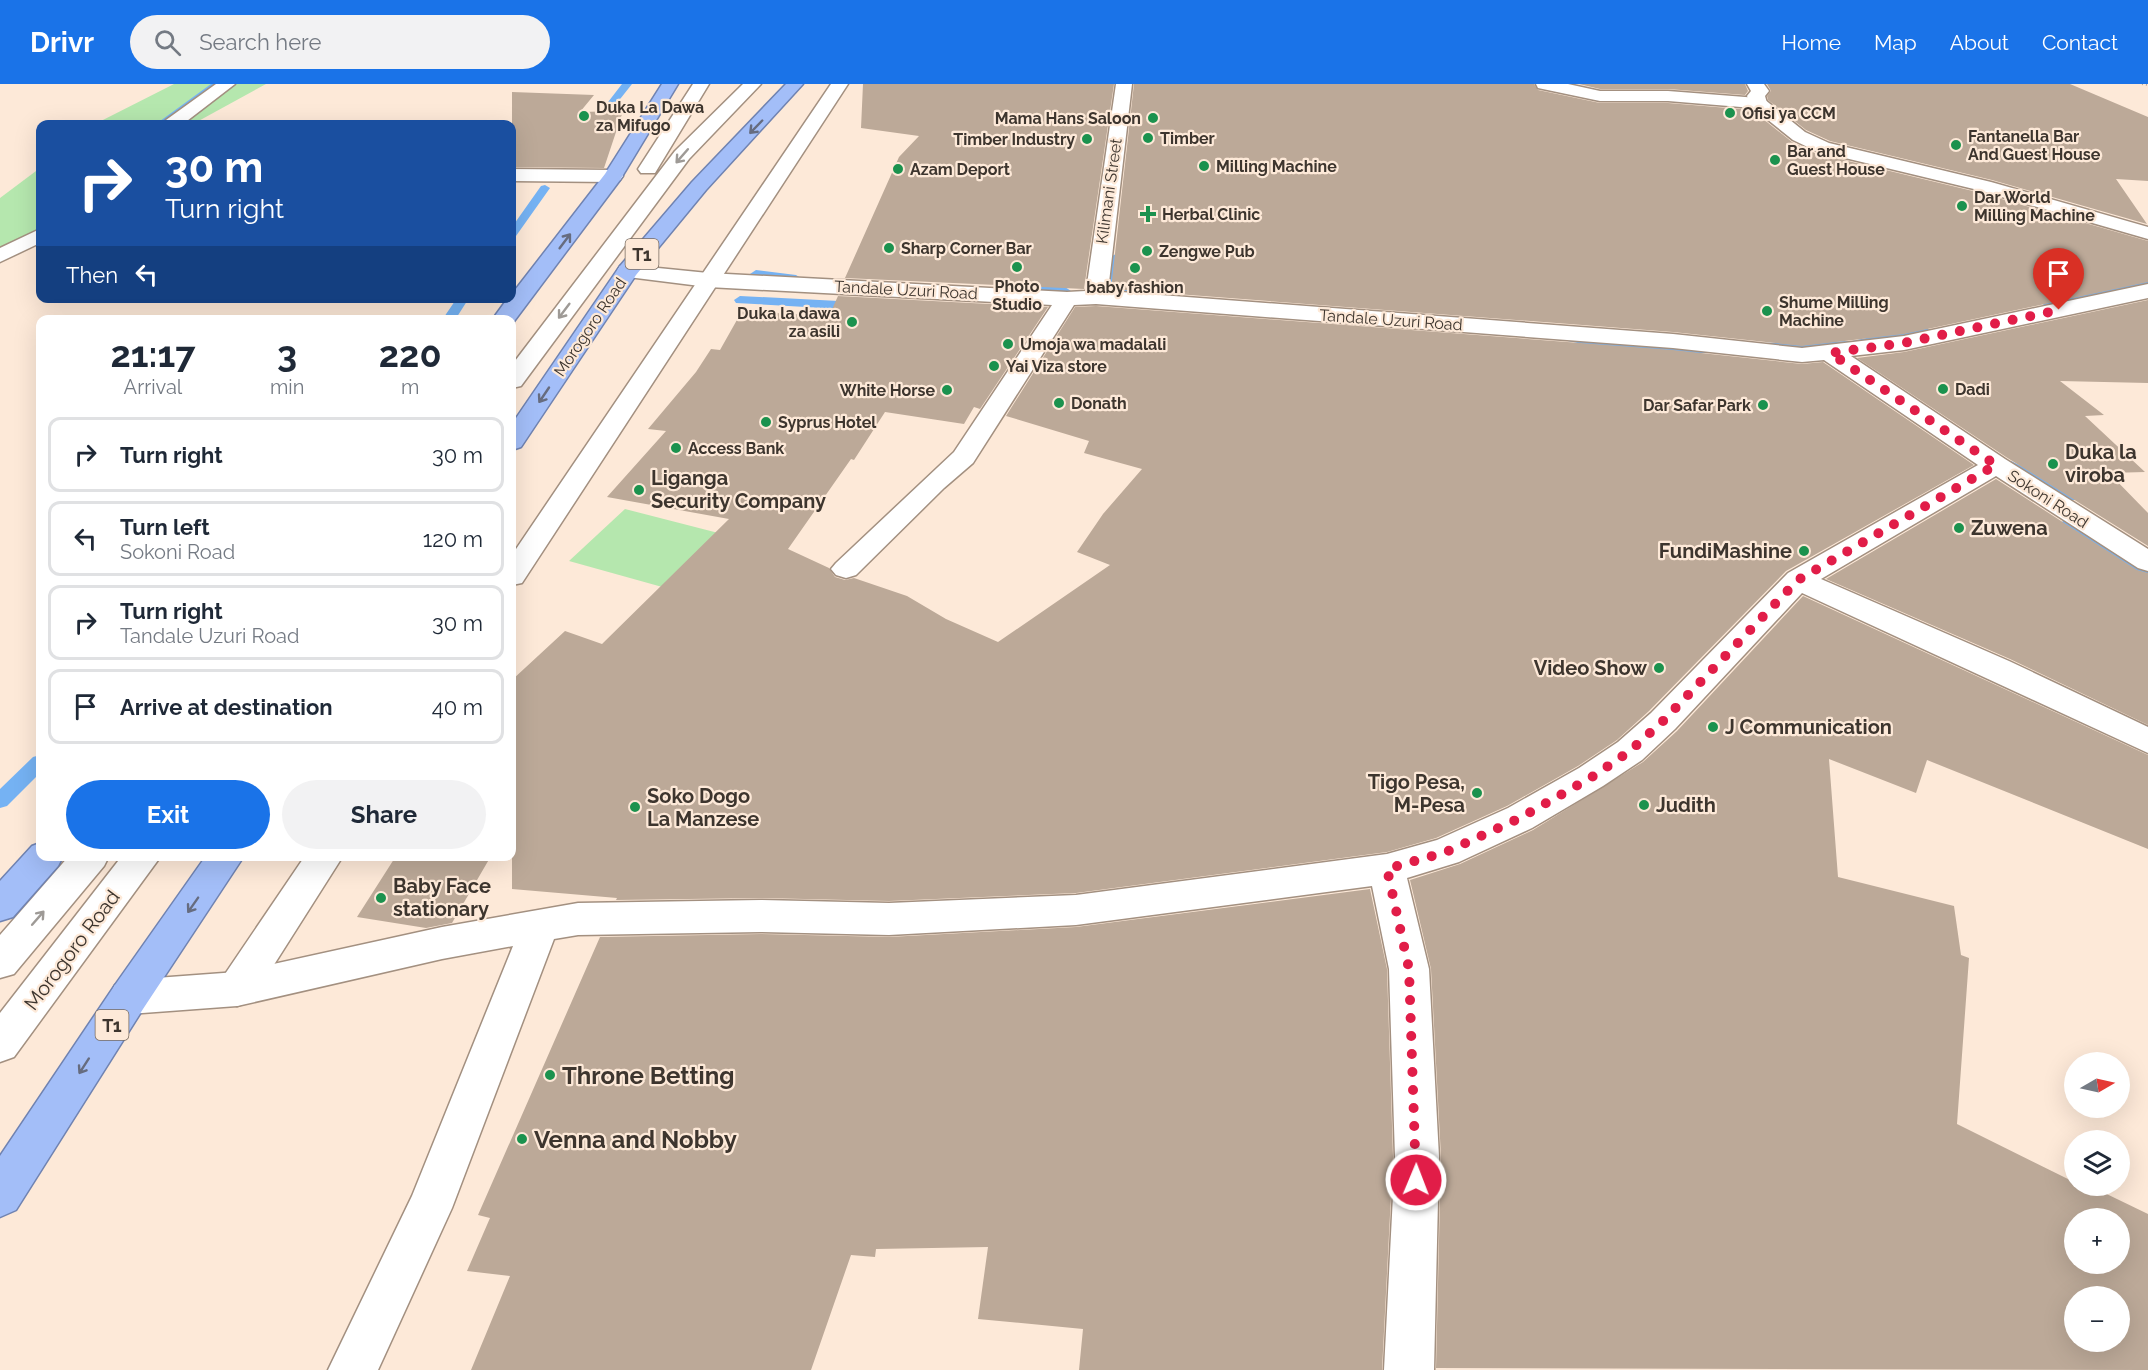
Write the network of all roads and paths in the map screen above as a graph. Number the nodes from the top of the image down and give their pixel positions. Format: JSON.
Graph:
{"nodes":[{"id":1,"x":227,"y":84,"type":"edge"},
{"id":2,"x":670,"y":84,"type":"edge"},
{"id":3,"x":701,"y":84,"type":"edge"},
{"id":4,"x":753,"y":84,"type":"edge"},
{"id":5,"x":795,"y":84,"type":"edge"},
{"id":6,"x":840,"y":84,"type":"edge"},
{"id":7,"x":1125,"y":84,"type":"edge"},
{"id":8,"x":1544,"y":84,"type":"edge"},
{"id":9,"x":1755,"y":84,"type":"edge"},
{"id":10,"x":2142,"y":84,"type":"edge"},
{"id":11,"x":2148,"y":85,"type":"edge"},
{"id":12,"x":1758,"y":103,"type":"junction"},
{"id":13,"x":178,"y":120,"type":"edge"},
{"id":14,"x":516,"y":175,"type":"edge"},
{"id":15,"x":613,"y":176,"type":"junction"},
{"id":16,"x":2148,"y":233,"type":"edge"},
{"id":17,"x":36,"y":237,"type":"edge"},
{"id":18,"x":0,"y":256,"type":"edge"},
{"id":19,"x":628,"y":271,"type":"junction"},
{"id":20,"x":708,"y":280,"type":"junction"},
{"id":21,"x":2148,"y":291,"type":"edge"},
{"id":22,"x":1096,"y":297,"type":"junction"},
{"id":23,"x":549,"y":299,"type":"dead end"},
{"id":24,"x":1067,"y":300,"type":"junction"},
{"id":25,"x":516,"y":303,"type":"edge"},
{"id":26,"x":516,"y":303,"type":"edge"},
{"id":27,"x":507,"y":315,"type":"edge"},
{"id":28,"x":1830,"y":353,"type":"junction"},
{"id":29,"x":516,"y":376,"type":"edge"},
{"id":30,"x":516,"y":436,"type":"edge"},
{"id":31,"x":1996,"y":465,"type":"junction"},
{"id":32,"x":2148,"y":562,"type":"edge"},
{"id":33,"x":846,"y":569,"type":"dead end"},
{"id":34,"x":516,"y":570,"type":"edge"},
{"id":35,"x":1798,"y":580,"type":"junction"},
{"id":36,"x":2148,"y":741,"type":"edge"},
{"id":37,"x":40,"y":861,"type":"edge"},
{"id":38,"x":87,"y":861,"type":"edge"},
{"id":39,"x":139,"y":861,"type":"edge"},
{"id":40,"x":223,"y":861,"type":"edge"},
{"id":41,"x":322,"y":861,"type":"edge"},
{"id":42,"x":1387,"y":869,"type":"junction"},
{"id":43,"x":0,"y":906,"type":"edge"},
{"id":44,"x":540,"y":926,"type":"junction"},
{"id":45,"x":0,"y":962,"type":"edge"},
{"id":46,"x":237,"y":989,"type":"junction"},
{"id":47,"x":129,"y":997,"type":"junction"},
{"id":48,"x":0,"y":1044,"type":"edge"},
{"id":49,"x":0,"y":1195,"type":"edge"},
{"id":50,"x":353,"y":1370,"type":"edge"},
{"id":51,"x":1409,"y":1370,"type":"edge"}],
"edges":[{"from":1,"to":13,"type":"street"},
{"from":2,"to":15,"type":"highway"},
{"from":3,"to":23,"type":"street"},
{"from":4,"to":29,"type":"street","name":"Morogoro Road","one_way":true},
{"from":5,"to":19,"type":"highway","name":"Morogoro Road","number":"T1","one_way":true},
{"from":6,"to":20,"type":"street"},
{"from":7,"to":22,"type":"street","name":"Kilimani Street"},
{"from":8,"to":12,"type":"street"},
{"from":9,"to":12,"type":"street"},
{"from":10,"to":11,"type":"path"},
{"from":12,"to":16,"type":"street"},
{"from":14,"to":15,"type":"street"},
{"from":26,"to":15,"type":"highway","one_way":true},
{"from":17,"to":18,"type":"street"},
{"from":19,"to":20,"type":"street","name":"Tandale Uzuri Road"},
{"from":19,"to":30,"type":"highway","name":"Morogoro Road","number":"T1","one_way":true},
{"from":20,"to":24,"type":"street","name":"Tandale Uzuri Road"},
{"from":20,"to":34,"type":"street"},
{"from":21,"to":28,"type":"street","name":"Tandale Uzuri Road"},
{"from":22,"to":24,"type":"street","name":"Tandale Uzuri Road"},
{"from":22,"to":28,"type":"street","name":"Tandale Uzuri Road"},
{"from":24,"to":33,"type":"street"},
{"from":27,"to":25,"type":"highway","one_way":true},
{"from":28,"to":31,"type":"street","name":"Sokoni Road"},
{"from":31,"to":32,"type":"street","name":"Sokoni Road"},
{"from":31,"to":35,"type":"street"},
{"from":35,"to":36,"type":"street"},
{"from":35,"to":42,"type":"street"},
{"from":37,"to":43,"type":"highway"},
{"from":45,"to":38,"type":"street","one_way":true},
{"from":39,"to":48,"type":"street","name":"Morogoro Road"},
{"from":40,"to":47,"type":"highway","number":"T1","one_way":true},
{"from":41,"to":46,"type":"street"},
{"from":42,"to":44,"type":"street"},
{"from":42,"to":51,"type":"street"},
{"from":44,"to":46,"type":"street"},
{"from":44,"to":50,"type":"street"},
{"from":46,"to":47,"type":"street"},
{"from":47,"to":49,"type":"highway","number":"T1","one_way":true}]}
